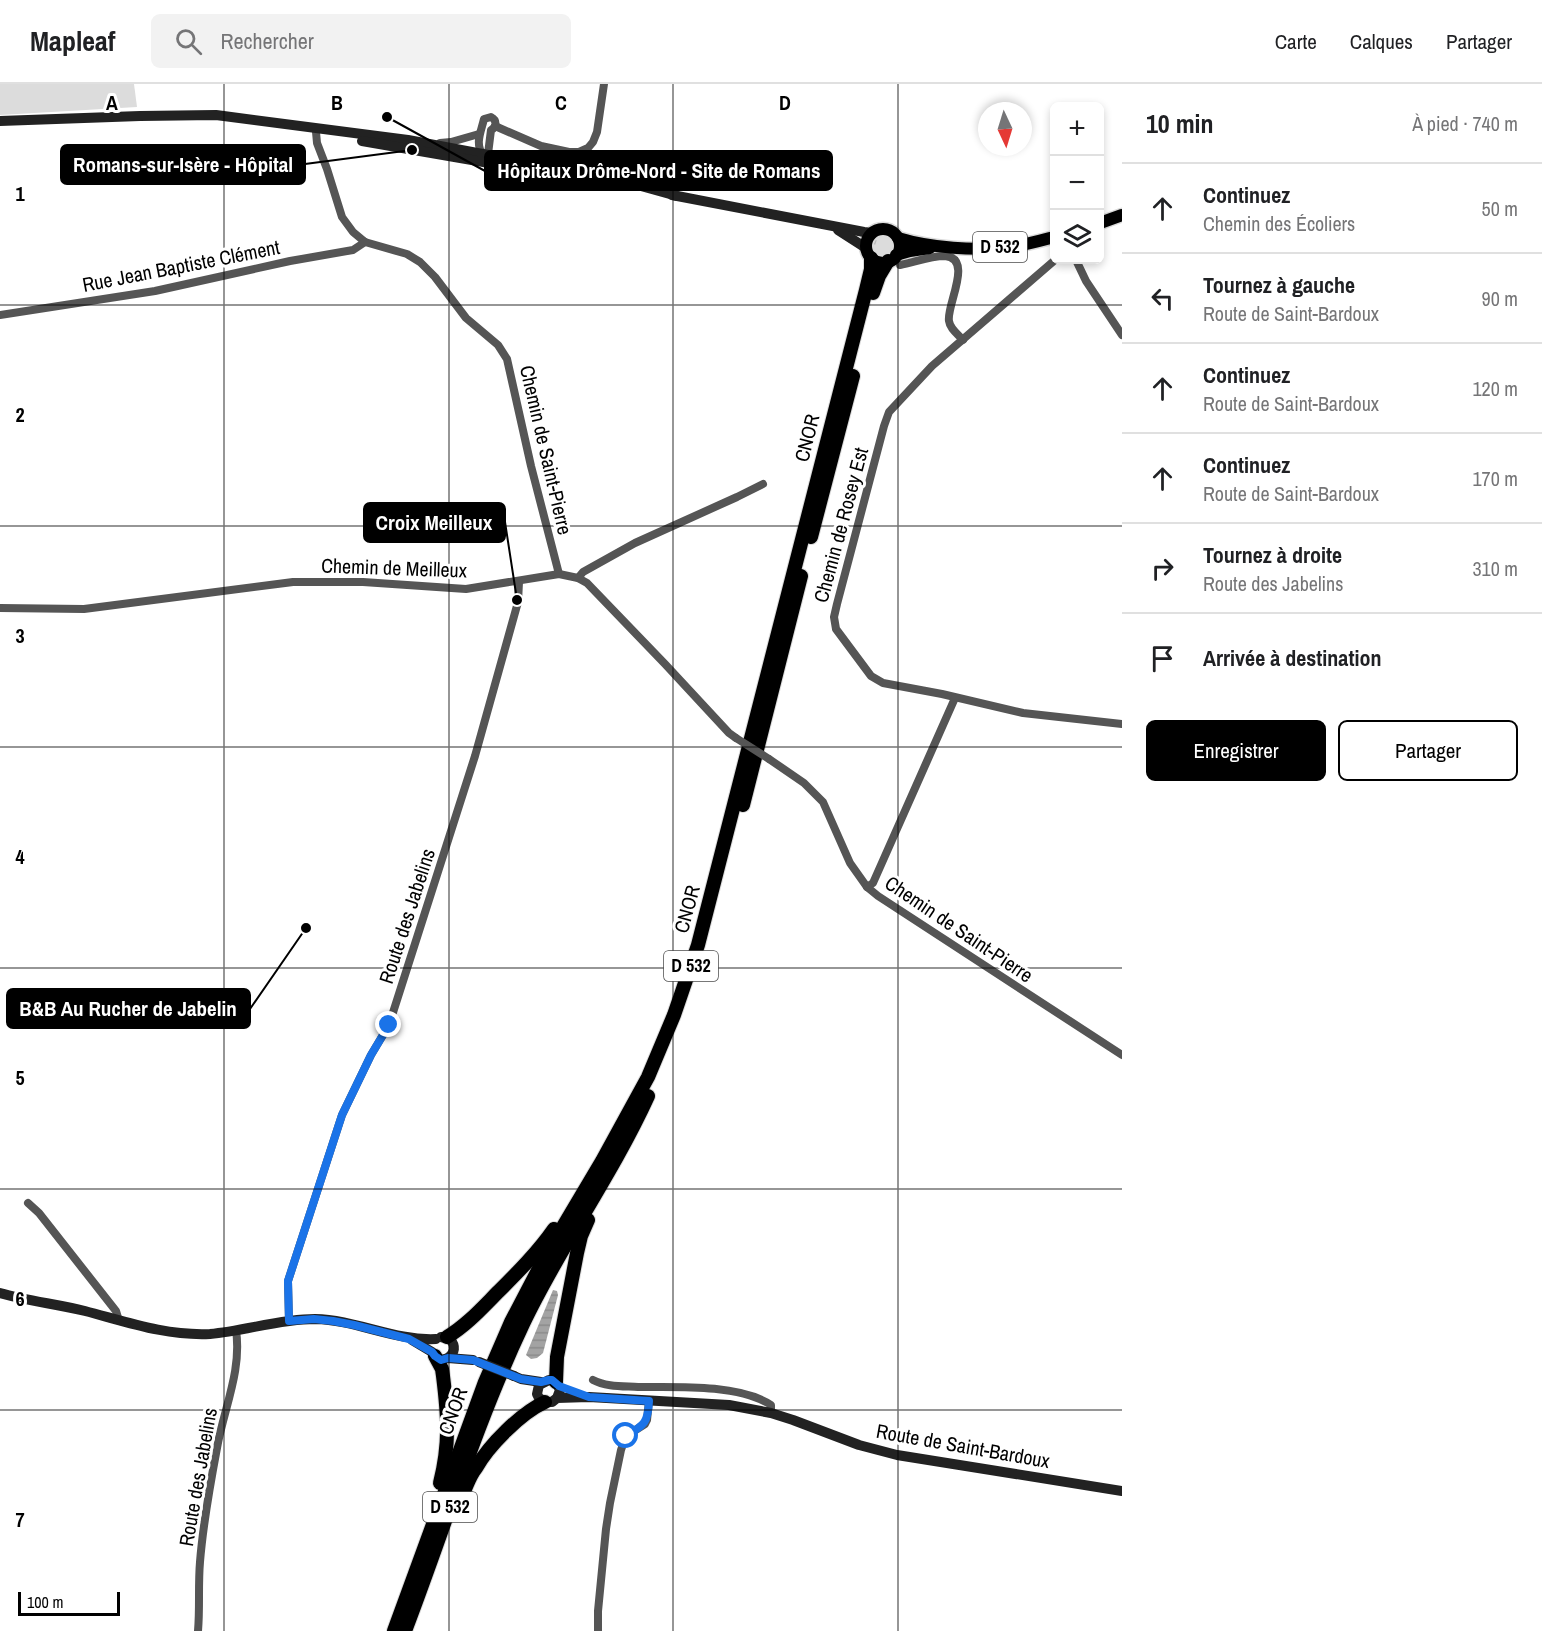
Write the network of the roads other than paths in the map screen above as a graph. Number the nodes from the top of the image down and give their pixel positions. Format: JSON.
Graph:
{"nodes":[{"id":1,"x":604,"y":84,"type":"edge"},
{"id":2,"x":0,"y":121,"type":"edge"},
{"id":3,"x":288,"y":125,"type":"junction"},
{"id":4,"x":487,"y":129,"type":"junction"},
{"id":5,"x":316,"y":132,"type":"junction"},
{"id":6,"x":408,"y":140,"type":"junction"},
{"id":7,"x":485,"y":155,"type":"junction"},
{"id":8,"x":451,"y":157,"type":"junction"},
{"id":9,"x":497,"y":165,"type":"junction"},
{"id":10,"x":677,"y":196,"type":"junction"},
{"id":11,"x":1122,"y":215,"type":"edge"},
{"id":12,"x":1104,"y":222,"type":"edge"},
{"id":13,"x":822,"y":223,"type":"junction"},
{"id":14,"x":872,"y":233,"type":"junction"},
{"id":15,"x":898,"y":238,"type":"junction"},
{"id":16,"x":1050,"y":238,"type":"edge"},
{"id":17,"x":365,"y":242,"type":"junction"},
{"id":18,"x":945,"y":247,"type":"junction"},
{"id":19,"x":869,"y":253,"type":"junction"},
{"id":20,"x":895,"y":261,"type":"junction"},
{"id":21,"x":1050,"y":264,"type":"edge"},
{"id":22,"x":1078,"y":264,"type":"edge"},
{"id":23,"x":0,"y":315,"type":"edge"},
{"id":24,"x":1122,"y":335,"type":"edge"},
{"id":25,"x":963,"y":340,"type":"junction"},
{"id":26,"x":763,"y":484,"type":"dead end"},
{"id":27,"x":559,"y":574,"type":"junction"},
{"id":28,"x":578,"y":578,"type":"junction"},
{"id":29,"x":519,"y":582,"type":"junction"},
{"id":30,"x":0,"y":608,"type":"edge"},
{"id":31,"x":955,"y":698,"type":"junction"},
{"id":32,"x":1122,"y":724,"type":"edge"},
{"id":33,"x":867,"y":887,"type":"junction"},
{"id":34,"x":1122,"y":1055,"type":"edge"},
{"id":35,"x":634,"y":1128,"type":"junction"},
{"id":36,"x":602,"y":1161,"type":"junction"},
{"id":37,"x":28,"y":1203,"type":"dead end"},
{"id":38,"x":0,"y":1293,"type":"edge"},
{"id":39,"x":119,"y":1321,"type":"junction"},
{"id":40,"x":289,"y":1321,"type":"junction"},
{"id":41,"x":236,"y":1330,"type":"junction"},
{"id":42,"x":409,"y":1339,"type":"junction"},
{"id":43,"x":446,"y":1340,"type":"junction"},
{"id":44,"x":438,"y":1356,"type":"junction"},
{"id":45,"x":476,"y":1361,"type":"junction"},
{"id":46,"x":593,"y":1380,"type":"dead end"},
{"id":47,"x":557,"y":1384,"type":"junction"},
{"id":48,"x":545,"y":1393,"type":"junction"},
{"id":49,"x":589,"y":1397,"type":"junction"},
{"id":50,"x":649,"y":1401,"type":"junction"},
{"id":51,"x":771,"y":1413,"type":"junction"},
{"id":52,"x":1122,"y":1491,"type":"edge"},
{"id":53,"x":429,"y":1564,"type":"junction"},
{"id":54,"x":399,"y":1628,"type":"edge"},
{"id":55,"x":198,"y":1631,"type":"edge"},
{"id":56,"x":598,"y":1631,"type":"edge"}],
"edges":[{"from":1,"to":4,"type":"street"},
{"from":2,"to":3,"type":"main road"},
{"from":3,"to":5,"type":"main road"},
{"from":3,"to":6,"type":"main road"},
{"from":4,"to":6,"type":"street"},
{"from":4,"to":7,"type":"street"},
{"from":4,"to":7,"type":"street"},
{"from":5,"to":8,"type":"main road"},
{"from":5,"to":17,"type":"street"},
{"from":6,"to":7,"type":"main road"},
{"from":7,"to":8,"type":"street"},
{"from":7,"to":9,"type":"street"},
{"from":7,"to":10,"type":"main road"},
{"from":8,"to":9,"type":"main road"},
{"from":9,"to":10,"type":"main road"},
{"from":10,"to":13,"type":"main road"},
{"from":11,"to":12,"type":"main road"},
{"from":13,"to":14,"type":"main road"},
{"from":13,"to":19,"type":"main road"},
{"from":14,"to":15,"type":"main road"},
{"from":14,"to":19,"type":"main road"},
{"from":15,"to":18,"type":"main road","number":"D 532"},
{"from":15,"to":20,"type":"main road"},
{"from":16,"to":18,"type":"main road","number":"D 532"},
{"from":17,"to":23,"type":"street","name":"Rue Jean Baptiste Clément"},
{"from":17,"to":27,"type":"street","name":"Chemin de Saint-Pierre"},
{"from":18,"to":20,"type":"main road","number":"D 532"},
{"from":19,"to":20,"type":"main road"},
{"from":19,"to":36,"type":"highway","name":"CNOR","number":"D 532"},
{"from":20,"to":25,"type":"street"},
{"from":20,"to":35,"type":"highway","name":"CNOR","number":"D 532"},
{"from":21,"to":25,"type":"street","name":"Chemin de Rosey Est"},
{"from":22,"to":24,"type":"street"},
{"from":25,"to":31,"type":"street","name":"Chemin de Rosey Est"},
{"from":26,"to":28,"type":"street"},
{"from":27,"to":28,"type":"street","name":"Chemin de Meilleux"},
{"from":27,"to":29,"type":"street","name":"Chemin de Meilleux"},
{"from":28,"to":33,"type":"street","name":"Chemin de Saint-Pierre","bridge":true},
{"from":29,"to":30,"type":"street","name":"Chemin de Meilleux"},
{"from":29,"to":40,"type":"street","name":"Route des Jabelins"},
{"from":31,"to":32,"type":"street","name":"Chemin de Rosey Est"},
{"from":31,"to":33,"type":"street"},
{"from":33,"to":34,"type":"street","name":"Chemin de Saint-Pierre"},
{"from":35,"to":47,"type":"highway"},
{"from":35,"to":53,"type":"highway","name":"CNOR","number":"D 532"},
{"from":36,"to":43,"type":"highway"},
{"from":36,"to":54,"type":"highway","name":"CNOR","number":"D 532"},
{"from":37,"to":39,"type":"street"},
{"from":38,"to":39,"type":"main road"},
{"from":39,"to":41,"type":"main road"},
{"from":40,"to":41,"type":"main road"},
{"from":40,"to":42,"type":"main road"},
{"from":41,"to":55,"type":"street","name":"Route des Jabelins"},
{"from":42,"to":43,"type":"main road"},
{"from":42,"to":44,"type":"main road"},
{"from":43,"to":44,"type":"main road"},
{"from":43,"to":44,"type":"main road"},
{"from":43,"to":45,"type":"main road"},
{"from":44,"to":45,"type":"main road"},
{"from":44,"to":54,"type":"highway"},
{"from":45,"to":48,"type":"main road","bridge":true},
{"from":46,"to":51,"type":"street"},
{"from":47,"to":48,"type":"main road"},
{"from":47,"to":48,"type":"main road"},
{"from":47,"to":49,"type":"main road","name":"Route de Saint-Bardoux"},
{"from":48,"to":49,"type":"main road","name":"Route de Saint-Bardoux"},
{"from":48,"to":53,"type":"highway"},
{"from":49,"to":50,"type":"main road","name":"Route de Saint-Bardoux"},
{"from":50,"to":51,"type":"main road","name":"Route de Saint-Bardoux"},
{"from":50,"to":56,"type":"street"},
{"from":51,"to":52,"type":"main road","name":"Route de Saint-Bardoux"},
{"from":53,"to":54,"type":"highway","name":"CNOR","number":"D 532"}]}
